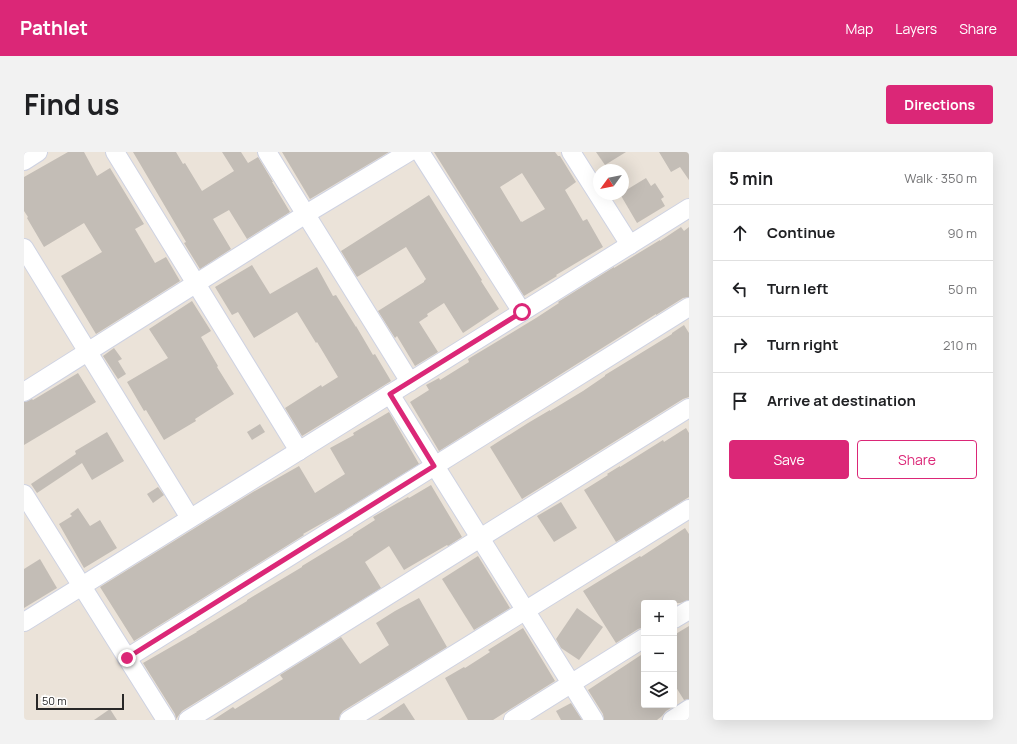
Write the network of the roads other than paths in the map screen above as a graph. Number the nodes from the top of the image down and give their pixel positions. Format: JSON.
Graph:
{"nodes":[{"id":1,"x":38,"y":152,"type":"edge"},
{"id":2,"x":115,"y":152,"type":"edge"},
{"id":3,"x":267,"y":152,"type":"edge"},
{"id":4,"x":409,"y":152,"type":"edge"},
{"id":5,"x":420,"y":152,"type":"edge"},
{"id":6,"x":572,"y":152,"type":"edge"},
{"id":7,"x":24,"y":161,"type":"edge"},
{"id":8,"x":689,"y":208,"type":"edge"},
{"id":9,"x":306,"y":214,"type":"junction"},
{"id":10,"x":630,"y":245,"type":"junction"},
{"id":11,"x":24,"y":248,"type":"edge"},
{"id":12,"x":196,"y":284,"type":"junction"},
{"id":13,"x":689,"y":307,"type":"edge"},
{"id":14,"x":522,"y":312,"type":"junction"},
{"id":15,"x":88,"y":352,"type":"junction"},
{"id":16,"x":410,"y":382,"type":"junction"},
{"id":17,"x":24,"y":392,"type":"edge"},
{"id":18,"x":390,"y":394,"type":"junction"},
{"id":19,"x":689,"y":408,"type":"edge"},
{"id":20,"x":299,"y":451,"type":"junction"},
{"id":21,"x":434,"y":466,"type":"junction"},
{"id":22,"x":24,"y":494,"type":"edge"},
{"id":23,"x":689,"y":509,"type":"edge"},
{"id":24,"x":190,"y":518,"type":"junction"},
{"id":25,"x":480,"y":538,"type":"junction"},
{"id":26,"x":82,"y":586,"type":"junction"},
{"id":27,"x":525,"y":610,"type":"junction"},
{"id":28,"x":689,"y":610,"type":"edge"},
{"id":29,"x":677,"y":617,"type":"edge"},
{"id":30,"x":24,"y":622,"type":"edge"},
{"id":31,"x":641,"y":640,"type":"edge"},
{"id":32,"x":127,"y":658,"type":"junction"},
{"id":33,"x":571,"y":684,"type":"junction"},
{"id":34,"x":689,"y":709,"type":"edge"},
{"id":35,"x":166,"y":720,"type":"edge"},
{"id":36,"x":188,"y":720,"type":"edge"},
{"id":37,"x":349,"y":720,"type":"edge"},
{"id":38,"x":513,"y":720,"type":"edge"},
{"id":39,"x":594,"y":720,"type":"edge"},
{"id":40,"x":672,"y":720,"type":"edge"}],
"edges":[{"from":1,"to":7,"type":"street"},
{"from":2,"to":12,"type":"street"},
{"from":3,"to":9,"type":"street"},
{"from":4,"to":9,"type":"street"},
{"from":5,"to":14,"type":"street"},
{"from":6,"to":10,"type":"street"},
{"from":8,"to":10,"type":"street"},
{"from":9,"to":12,"type":"street"},
{"from":9,"to":16,"type":"street"},
{"from":10,"to":14,"type":"street"},
{"from":11,"to":15,"type":"street"},
{"from":12,"to":15,"type":"street"},
{"from":12,"to":20,"type":"street"},
{"from":13,"to":21,"type":"street"},
{"from":14,"to":16,"type":"street"},
{"from":15,"to":17,"type":"street"},
{"from":15,"to":24,"type":"street"},
{"from":16,"to":18,"type":"street"},
{"from":18,"to":20,"type":"street"},
{"from":18,"to":21,"type":"street"},
{"from":19,"to":25,"type":"street"},
{"from":20,"to":24,"type":"street"},
{"from":21,"to":25,"type":"street"},
{"from":21,"to":32,"type":"street"},
{"from":22,"to":26,"type":"street"},
{"from":23,"to":27,"type":"street"},
{"from":24,"to":26,"type":"street"},
{"from":25,"to":27,"type":"street"},
{"from":25,"to":36,"type":"street"},
{"from":26,"to":30,"type":"street"},
{"from":26,"to":32,"type":"street"},
{"from":27,"to":33,"type":"street"},
{"from":27,"to":37,"type":"street"},
{"from":28,"to":29,"type":"street"},
{"from":31,"to":33,"type":"street"},
{"from":32,"to":35,"type":"street"},
{"from":33,"to":38,"type":"street"},
{"from":33,"to":39,"type":"street"},
{"from":34,"to":40,"type":"street"}]}
